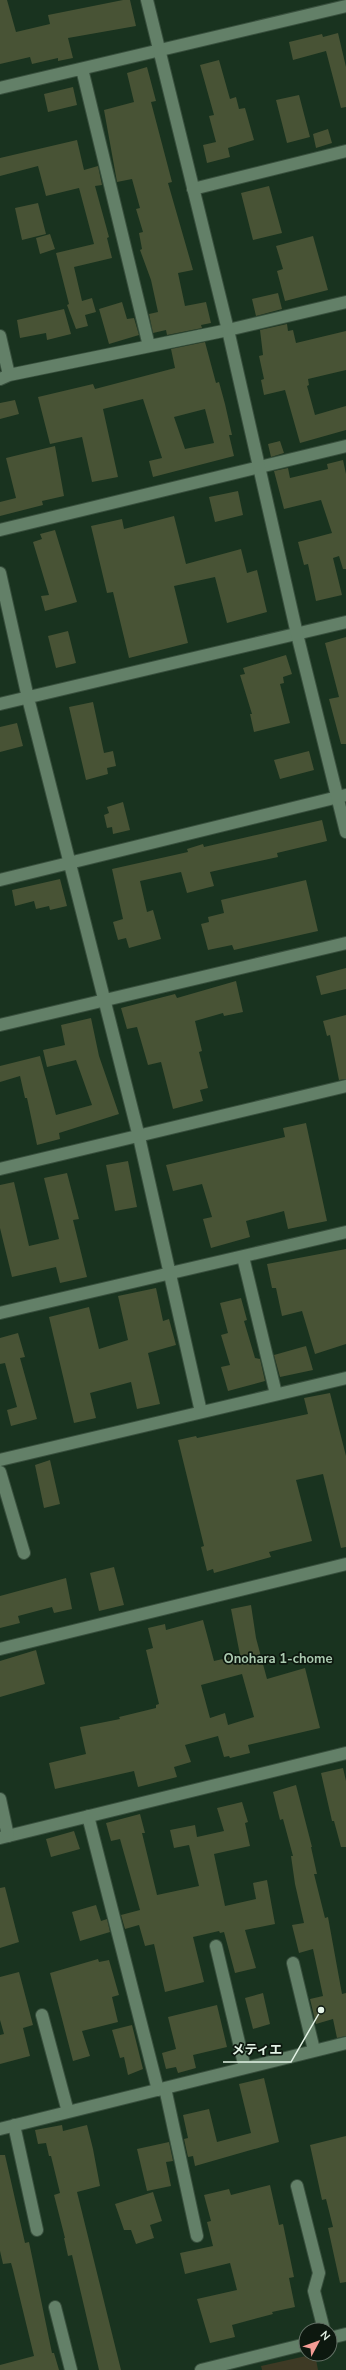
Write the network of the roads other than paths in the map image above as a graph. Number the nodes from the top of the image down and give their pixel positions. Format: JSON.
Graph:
{"nodes":[{"id":1,"x":147,"y":0,"type":"edge"},
{"id":2,"x":346,"y":6,"type":"edge"},
{"id":3,"x":160,"y":51,"type":"junction"},
{"id":4,"x":82,"y":69,"type":"junction"},
{"id":5,"x":0,"y":88,"type":"edge"},
{"id":6,"x":346,"y":151,"type":"edge"},
{"id":7,"x":193,"y":189,"type":"junction"},
{"id":8,"x":346,"y":302,"type":"edge"},
{"id":9,"x":228,"y":330,"type":"junction"},
{"id":10,"x":0,"y":336,"type":"edge"},
{"id":11,"x":150,"y":346,"type":"junction"},
{"id":12,"x":5,"y":377,"type":"edge"},
{"id":13,"x":346,"y":446,"type":"edge"},
{"id":14,"x":258,"y":468,"type":"junction"},
{"id":15,"x":0,"y":530,"type":"edge"},
{"id":16,"x":0,"y":573,"type":"edge"},
{"id":17,"x":346,"y":622,"type":"edge"},
{"id":18,"x":297,"y":634,"type":"junction"},
{"id":19,"x":28,"y":698,"type":"junction"},
{"id":20,"x":0,"y":704,"type":"edge"},
{"id":21,"x":342,"y":796,"type":"edge"},
{"id":22,"x":346,"y":832,"type":"edge"},
{"id":23,"x":69,"y":863,"type":"junction"},
{"id":24,"x":0,"y":880,"type":"edge"},
{"id":25,"x":346,"y":943,"type":"edge"},
{"id":26,"x":103,"y":1000,"type":"junction"},
{"id":27,"x":0,"y":1025,"type":"edge"},
{"id":28,"x":346,"y":1086,"type":"edge"},
{"id":29,"x":139,"y":1136,"type":"junction"},
{"id":30,"x":0,"y":1169,"type":"edge"},
{"id":31,"x":346,"y":1232,"type":"edge"},
{"id":32,"x":243,"y":1257,"type":"junction"},
{"id":33,"x":169,"y":1275,"type":"junction"},
{"id":34,"x":0,"y":1313,"type":"edge"},
{"id":35,"x":346,"y":1378,"type":"edge"},
{"id":36,"x":276,"y":1394,"type":"junction"},
{"id":37,"x":201,"y":1412,"type":"junction"},
{"id":38,"x":0,"y":1460,"type":"edge"},
{"id":39,"x":0,"y":1472,"type":"edge"},
{"id":40,"x":24,"y":1553,"type":"dead end"},
{"id":41,"x":346,"y":1564,"type":"edge"},
{"id":42,"x":0,"y":1649,"type":"edge"},
{"id":43,"x":346,"y":1753,"type":"edge"},
{"id":44,"x":0,"y":1799,"type":"edge"},
{"id":45,"x":88,"y":1816,"type":"junction"},
{"id":46,"x":4,"y":1837,"type":"edge"},
{"id":47,"x":216,"y":1946,"type":"dead end"},
{"id":48,"x":293,"y":1963,"type":"dead end"},
{"id":49,"x":42,"y":2015,"type":"dead end"},
{"id":50,"x":346,"y":2043,"type":"edge"},
{"id":51,"x":314,"y":2050,"type":"junction"},
{"id":52,"x":245,"y":2068,"type":"junction"},
{"id":53,"x":161,"y":2089,"type":"junction"},
{"id":54,"x":68,"y":2112,"type":"junction"},
{"id":55,"x":14,"y":2125,"type":"junction"},
{"id":56,"x":0,"y":2129,"type":"edge"},
{"id":57,"x":297,"y":2186,"type":"dead end"},
{"id":58,"x":37,"y":2230,"type":"dead end"},
{"id":59,"x":197,"y":2236,"type":"dead end"},
{"id":60,"x":55,"y":2307,"type":"dead end"},
{"id":61,"x":322,"y":2322,"type":"edge"},
{"id":62,"x":298,"y":2346,"type":"edge"},
{"id":63,"x":71,"y":2370,"type":"edge"},
{"id":64,"x":201,"y":2370,"type":"edge"}],
"edges":[{"from":1,"to":3,"type":"street"},
{"from":2,"to":3,"type":"street"},
{"from":3,"to":4,"type":"street"},
{"from":3,"to":7,"type":"street"},
{"from":4,"to":5,"type":"street"},
{"from":4,"to":11,"type":"street"},
{"from":6,"to":7,"type":"street"},
{"from":7,"to":9,"type":"street"},
{"from":8,"to":9,"type":"street"},
{"from":9,"to":11,"type":"street"},
{"from":9,"to":14,"type":"street"},
{"from":10,"to":12,"type":"street"},
{"from":11,"to":12,"type":"street"},
{"from":13,"to":14,"type":"street"},
{"from":14,"to":15,"type":"street"},
{"from":14,"to":18,"type":"street"},
{"from":16,"to":19,"type":"street"},
{"from":17,"to":18,"type":"street"},
{"from":18,"to":19,"type":"street"},
{"from":18,"to":21,"type":"street"},
{"from":19,"to":20,"type":"street"},
{"from":19,"to":23,"type":"street"},
{"from":21,"to":22,"type":"street"},
{"from":21,"to":23,"type":"street"},
{"from":23,"to":24,"type":"street"},
{"from":23,"to":26,"type":"street"},
{"from":25,"to":26,"type":"street"},
{"from":26,"to":27,"type":"street"},
{"from":26,"to":29,"type":"street"},
{"from":28,"to":29,"type":"street"},
{"from":29,"to":30,"type":"street"},
{"from":29,"to":33,"type":"street"},
{"from":31,"to":32,"type":"street"},
{"from":32,"to":33,"type":"street"},
{"from":32,"to":36,"type":"street"},
{"from":33,"to":34,"type":"street"},
{"from":33,"to":37,"type":"street"},
{"from":35,"to":36,"type":"street"},
{"from":36,"to":37,"type":"street"},
{"from":37,"to":38,"type":"street"},
{"from":39,"to":40,"type":"street"},
{"from":41,"to":42,"type":"street"},
{"from":43,"to":45,"type":"street"},
{"from":44,"to":46,"type":"street"},
{"from":45,"to":46,"type":"street"},
{"from":45,"to":53,"type":"street"},
{"from":47,"to":52,"type":"street"},
{"from":48,"to":51,"type":"street"},
{"from":49,"to":54,"type":"street"},
{"from":50,"to":51,"type":"street"},
{"from":51,"to":52,"type":"street"},
{"from":52,"to":53,"type":"street"},
{"from":53,"to":54,"type":"street"},
{"from":53,"to":59,"type":"street"},
{"from":54,"to":55,"type":"street"},
{"from":55,"to":56,"type":"street"},
{"from":55,"to":58,"type":"street"},
{"from":57,"to":61,"type":"street"},
{"from":60,"to":63,"type":"street"},
{"from":62,"to":64,"type":"street"}]}
